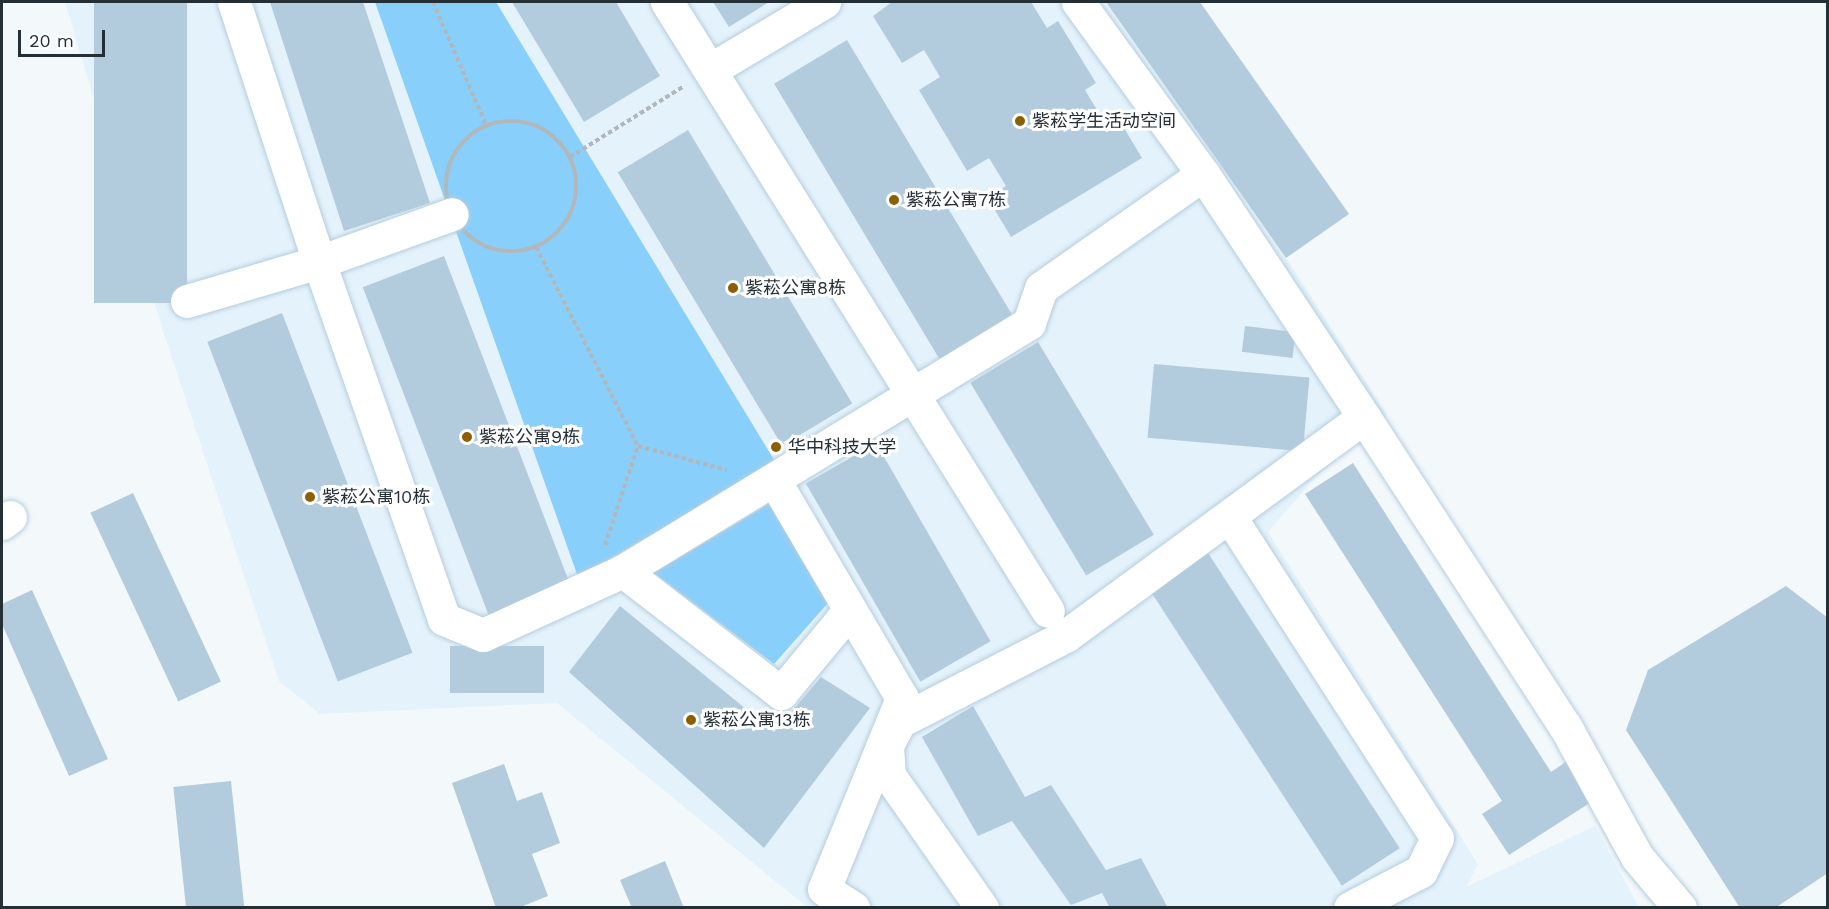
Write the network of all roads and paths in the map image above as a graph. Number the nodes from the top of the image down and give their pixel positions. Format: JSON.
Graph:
{"nodes":[{"id":1,"x":234,"y":2,"type":"edge"},
{"id":2,"x":433,"y":2,"type":"edge"},
{"id":3,"x":667,"y":2,"type":"edge"},
{"id":4,"x":824,"y":2,"type":"edge"},
{"id":5,"x":1078,"y":2,"type":"edge"},
{"id":6,"x":710,"y":70,"type":"junction"},
{"id":7,"x":486,"y":125,"type":"junction"},
{"id":8,"x":570,"y":157,"type":"junction"},
{"id":9,"x":1203,"y":174,"type":"junction"},
{"id":10,"x":452,"y":214,"type":"junction"},
{"id":11,"x":536,"y":247,"type":"junction"},
{"id":12,"x":319,"y":261,"type":"junction"},
{"id":13,"x":187,"y":301,"type":"dead end"},
{"id":14,"x":914,"y":396,"type":"junction"},
{"id":15,"x":1364,"y":417,"type":"junction"},
{"id":16,"x":638,"y":446,"type":"junction"},
{"id":17,"x":772,"y":481,"type":"junction"},
{"id":18,"x":1230,"y":517,"type":"junction"},
{"id":19,"x":623,"y":572,"type":"junction"},
{"id":20,"x":591,"y":585,"type":"junction"},
{"id":21,"x":850,"y":610,"type":"junction"},
{"id":22,"x":1048,"y":611,"type":"dead end"},
{"id":23,"x":852,"y":908,"type":"edge"},
{"id":24,"x":982,"y":908,"type":"edge"},
{"id":25,"x":1350,"y":908,"type":"edge"},
{"id":26,"x":1680,"y":908,"type":"edge"}],
"edges":[{"from":1,"to":12,"type":"street"},
{"from":2,"to":7,"type":"path"},
{"from":3,"to":6,"type":"street"},
{"from":4,"to":6,"type":"street"},
{"from":5,"to":9,"type":"street"},
{"from":6,"to":8,"type":"path"},
{"from":6,"to":14,"type":"street"},
{"from":7,"to":8,"type":"path"},
{"from":7,"to":10,"type":"path"},
{"from":8,"to":11,"type":"path"},
{"from":9,"to":14,"type":"street"},
{"from":9,"to":15,"type":"street"},
{"from":10,"to":11,"type":"path"},
{"from":10,"to":12,"type":"street"},
{"from":11,"to":16,"type":"path"},
{"from":12,"to":13,"type":"street"},
{"from":12,"to":20,"type":"street"},
{"from":14,"to":17,"type":"street"},
{"from":14,"to":22,"type":"street"},
{"from":15,"to":18,"type":"street"},
{"from":15,"to":26,"type":"street"},
{"from":16,"to":17,"type":"path"},
{"from":16,"to":20,"type":"path"},
{"from":17,"to":19,"type":"street"},
{"from":17,"to":21,"type":"street"},
{"from":18,"to":24,"type":"street"},
{"from":18,"to":25,"type":"street"},
{"from":19,"to":20,"type":"street"},
{"from":19,"to":21,"type":"street"},
{"from":21,"to":23,"type":"street"}]}
